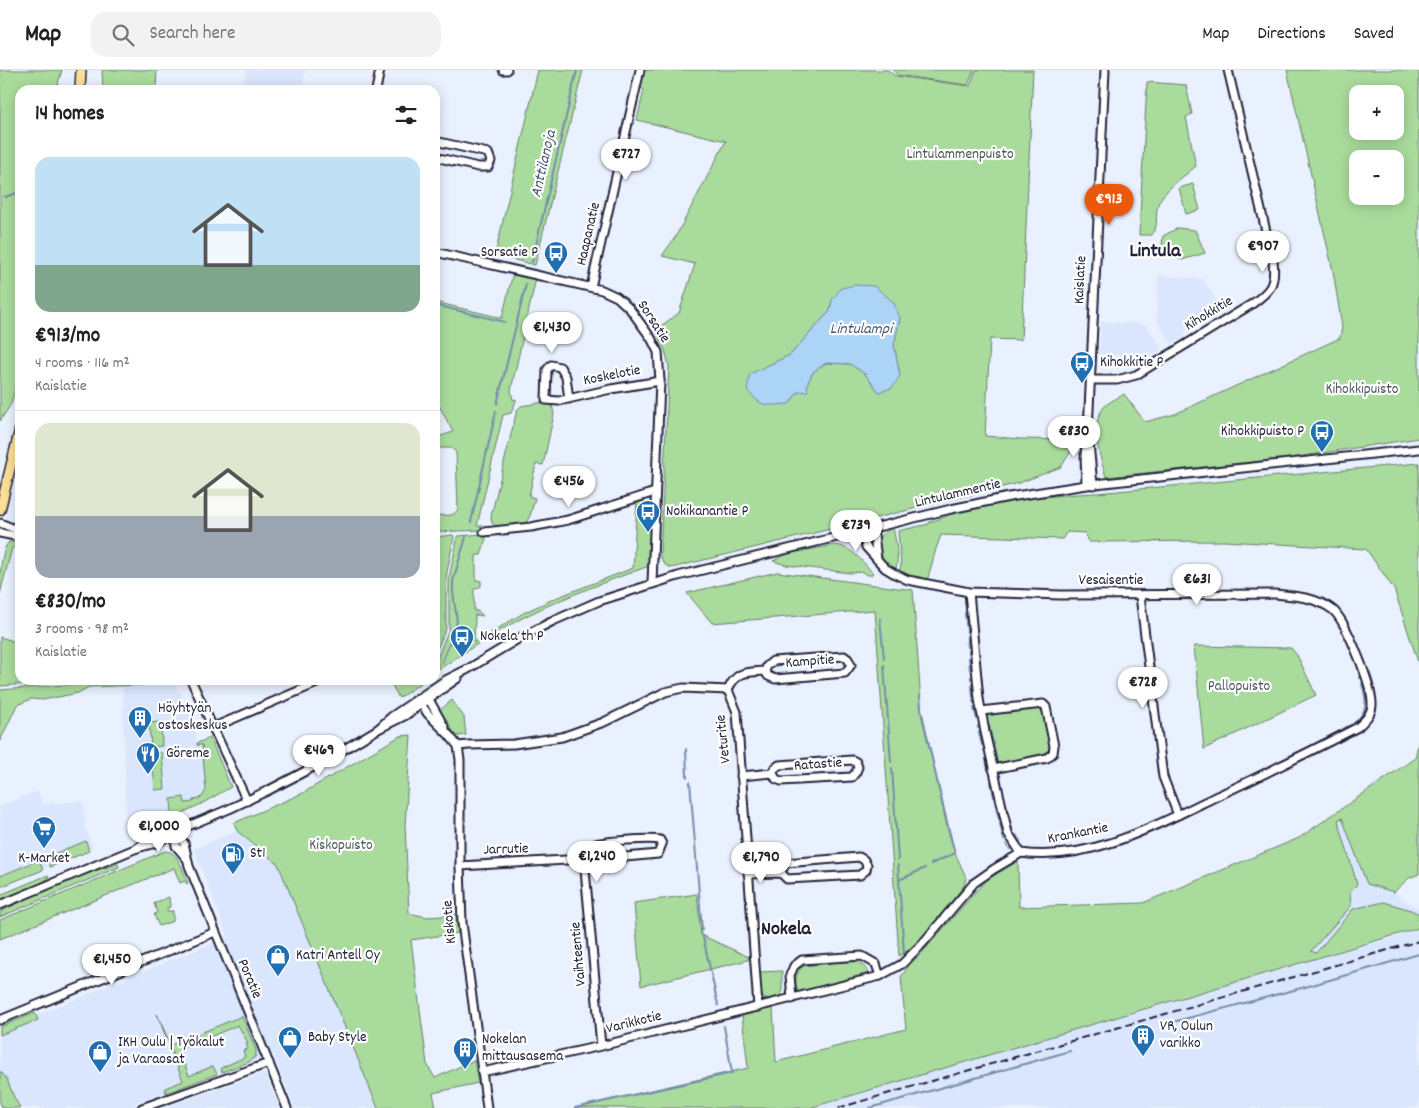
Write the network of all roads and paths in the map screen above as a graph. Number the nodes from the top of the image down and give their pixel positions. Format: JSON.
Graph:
{"nodes":[{"id":1,"x":81,"y":70,"type":"edge"},
{"id":2,"x":380,"y":70,"type":"edge"},
{"id":3,"x":503,"y":70,"type":"edge"},
{"id":4,"x":507,"y":70,"type":"edge"},
{"id":5,"x":640,"y":70,"type":"edge"},
{"id":6,"x":1105,"y":70,"type":"edge"},
{"id":7,"x":1228,"y":70,"type":"edge"},
{"id":8,"x":80,"y":85,"type":"edge"},
{"id":9,"x":377,"y":85,"type":"edge"},
{"id":10,"x":440,"y":142,"type":"edge"},
{"id":11,"x":440,"y":158,"type":"edge"},
{"id":12,"x":440,"y":253,"type":"edge"},
{"id":13,"x":591,"y":287,"type":"junction"},
{"id":14,"x":1090,"y":380,"type":"junction"},
{"id":15,"x":660,"y":381,"type":"junction"},
{"id":16,"x":569,"y":399,"type":"junction"},
{"id":17,"x":15,"y":449,"type":"edge"},
{"id":18,"x":1419,"y":449,"type":"edge"},
{"id":19,"x":1090,"y":485,"type":"junction"},
{"id":20,"x":655,"y":492,"type":"junction"},
{"id":21,"x":0,"y":510,"type":"edge"},
{"id":22,"x":0,"y":523,"type":"edge"},
{"id":23,"x":872,"y":528,"type":"junction"},
{"id":24,"x":15,"y":529,"type":"edge"},
{"id":25,"x":862,"y":531,"type":"junction"},
{"id":26,"x":484,"y":532,"type":"dead end"},
{"id":27,"x":0,"y":533,"type":"edge"},
{"id":28,"x":15,"y":536,"type":"edge"},
{"id":29,"x":877,"y":560,"type":"junction"},
{"id":30,"x":652,"y":584,"type":"junction"},
{"id":31,"x":969,"y":592,"type":"junction"},
{"id":32,"x":1140,"y":596,"type":"junction"},
{"id":33,"x":765,"y":671,"type":"junction"},
{"id":34,"x":194,"y":685,"type":"edge"},
{"id":35,"x":312,"y":685,"type":"edge"},
{"id":36,"x":728,"y":690,"type":"junction"},
{"id":37,"x":428,"y":697,"type":"junction"},
{"id":38,"x":420,"y":702,"type":"junction"},
{"id":39,"x":1372,"y":707,"type":"joint"},
{"id":40,"x":981,"y":711,"type":"junction"},
{"id":41,"x":214,"y":727,"type":"junction"},
{"id":42,"x":449,"y":735,"type":"junction"},
{"id":43,"x":458,"y":746,"type":"junction"},
{"id":44,"x":993,"y":770,"type":"junction"},
{"id":45,"x":772,"y":774,"type":"junction"},
{"id":46,"x":741,"y":776,"type":"junction"},
{"id":47,"x":247,"y":800,"type":"junction"},
{"id":48,"x":1178,"y":815,"type":"junction"},
{"id":49,"x":172,"y":832,"type":"junction"},
{"id":50,"x":1021,"y":853,"type":"junction"},
{"id":51,"x":584,"y":859,"type":"junction"},
{"id":52,"x":460,"y":866,"type":"junction"},
{"id":53,"x":781,"y":873,"type":"junction"},
{"id":54,"x":748,"y":874,"type":"junction"},
{"id":55,"x":0,"y":905,"type":"edge"},
{"id":56,"x":215,"y":932,"type":"junction"},
{"id":57,"x":880,"y":976,"type":"junction"},
{"id":58,"x":792,"y":999,"type":"junction"},
{"id":59,"x":758,"y":1007,"type":"junction"},
{"id":60,"x":0,"y":1020,"type":"edge"},
{"id":61,"x":601,"y":1046,"type":"junction"},
{"id":62,"x":269,"y":1062,"type":"junction"},
{"id":63,"x":482,"y":1072,"type":"junction"},
{"id":64,"x":142,"y":1108,"type":"edge"},
{"id":65,"x":287,"y":1108,"type":"edge"},
{"id":66,"x":487,"y":1108,"type":"edge"}],
"edges":[{"from":1,"to":8,"type":"main road"},
{"from":2,"to":9,"type":"street"},
{"from":3,"to":4,"type":"street"},
{"from":5,"to":13,"type":"street","name":"Haapanatie"},
{"from":6,"to":14,"type":"street","name":"Kaislatie"},
{"from":7,"to":14,"type":"street","name":"Kihokkitie"},
{"from":10,"to":11,"type":"street"},
{"from":12,"to":13,"type":"street","name":"Sorsatie"},
{"from":13,"to":15,"type":"street","name":"Sorsatie"},
{"from":14,"to":19,"type":"street","name":"Kaislatie"},
{"from":15,"to":16,"type":"street","name":"Koskelotie"},
{"from":15,"to":20,"type":"street","name":"Sorsatie"},
{"from":16,"to":16,"type":"street","name":"Koskelotie"},
{"from":17,"to":21,"type":"main road"},
{"from":18,"to":19,"type":"street","name":"Lintulammentie"},
{"from":19,"to":23,"type":"street","name":"Lintulammentie"},
{"from":20,"to":26,"type":"street"},
{"from":20,"to":30,"type":"street","name":"Sorsatie"},
{"from":22,"to":24,"type":"street"},
{"from":23,"to":25,"type":"street","name":"Lintulammentie"},
{"from":23,"to":29,"type":"street"},
{"from":25,"to":29,"type":"street","name":"Vesaisentie"},
{"from":25,"to":30,"type":"street","name":"Lintulammentie"},
{"from":27,"to":28,"type":"street"},
{"from":29,"to":31,"type":"street","name":"Vesaisentie"},
{"from":30,"to":37,"type":"street","name":"Lintulammentie"},
{"from":31,"to":32,"type":"street","name":"Vesaisentie"},
{"from":31,"to":40,"type":"street"},
{"from":32,"to":39,"type":"street","name":"Vesaisentie"},
{"from":32,"to":48,"type":"street"},
{"from":33,"to":33,"type":"street","name":"Kampitie"},
{"from":33,"to":36,"type":"street","name":"Kampitie"},
{"from":34,"to":41,"type":"street"},
{"from":35,"to":41,"type":"street"},
{"from":36,"to":43,"type":"street"},
{"from":36,"to":46,"type":"street","name":"Veturitie"},
{"from":37,"to":38,"type":"street","name":"Lintulammentie"},
{"from":37,"to":42,"type":"street"},
{"from":38,"to":42,"type":"street"},
{"from":38,"to":47,"type":"street","name":"Lintulammentie"},
{"from":39,"to":48,"type":"street","name":"Krankantie"},
{"from":40,"to":44,"type":"street"},
{"from":40,"to":44,"type":"street"},
{"from":41,"to":47,"type":"street"},
{"from":42,"to":43,"type":"street"},
{"from":43,"to":52,"type":"street","name":"Kiskotie"},
{"from":44,"to":50,"type":"street"},
{"from":45,"to":45,"type":"street","name":"Ratastie"},
{"from":45,"to":46,"type":"street","name":"Ratastie"},
{"from":46,"to":54,"type":"street","name":"Veturitie"},
{"from":47,"to":49,"type":"street","name":"Lintulammentie"},
{"from":48,"to":50,"type":"street","name":"Krankantie"},
{"from":49,"to":55,"type":"street","name":"Lintulammentie"},
{"from":49,"to":56,"type":"street","name":"Poratie"},
{"from":50,"to":57,"type":"street","name":"Varikkotie"},
{"from":51,"to":51,"type":"street","name":"Jarrutie"},
{"from":51,"to":52,"type":"street","name":"Jarrutie"},
{"from":51,"to":61,"type":"street","name":"Vaihteentie"},
{"from":52,"to":63,"type":"street","name":"Kiskotie"},
{"from":53,"to":53,"type":"street"},
{"from":53,"to":54,"type":"street"},
{"from":54,"to":59,"type":"street","name":"Veturitie"},
{"from":56,"to":60,"type":"street"},
{"from":56,"to":62,"type":"street","name":"Poratie"},
{"from":57,"to":58,"type":"street","name":"Varikkotie"},
{"from":57,"to":58,"type":"street"},
{"from":58,"to":59,"type":"street","name":"Varikkotie"},
{"from":59,"to":61,"type":"street","name":"Varikkotie"},
{"from":61,"to":63,"type":"street","name":"Varikkotie"},
{"from":62,"to":64,"type":"street"},
{"from":62,"to":65,"type":"street","name":"Poratie"},
{"from":63,"to":66,"type":"street","name":"Kiskotie"}]}
